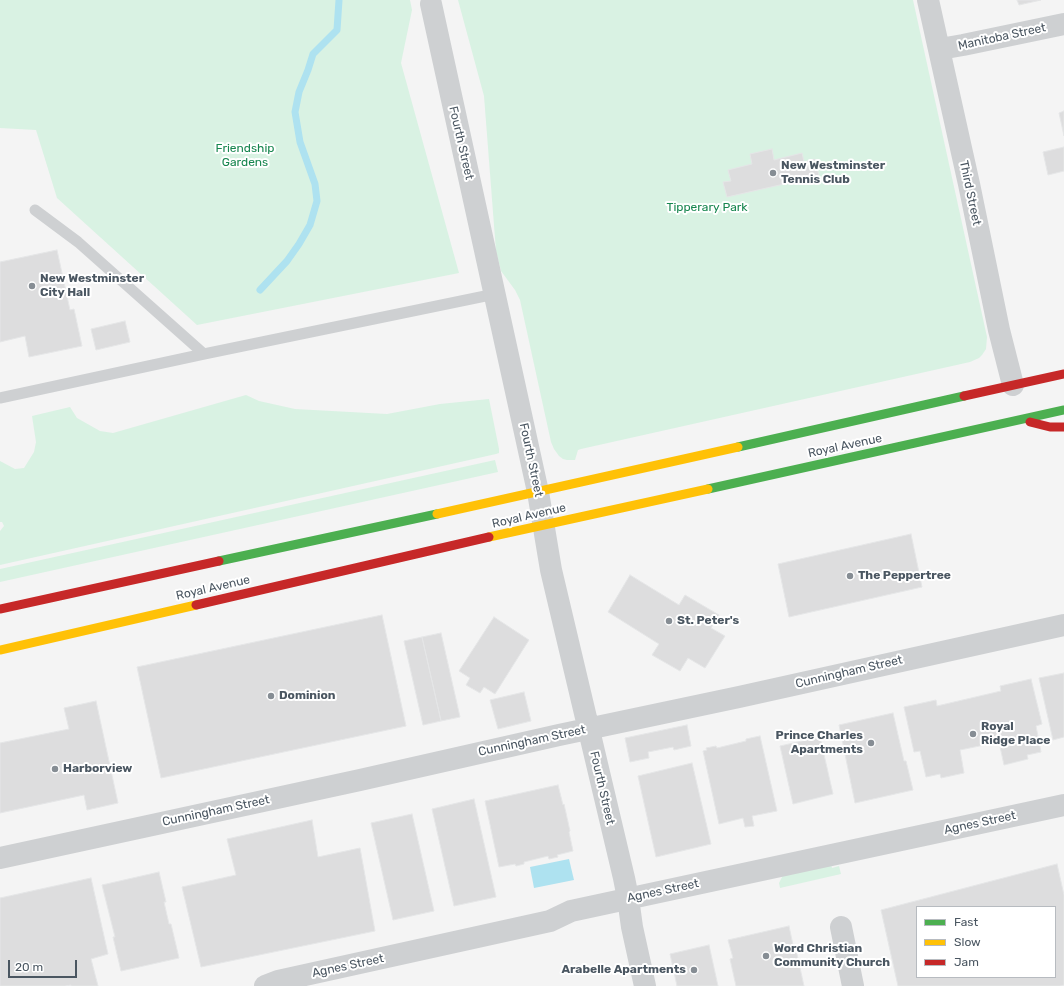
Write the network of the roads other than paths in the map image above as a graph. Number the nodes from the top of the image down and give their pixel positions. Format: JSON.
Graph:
{"nodes":[{"id":1,"x":928,"y":0,"type":"edge"},
{"id":2,"x":430,"y":4,"type":"dead end"},
{"id":3,"x":1064,"y":24,"type":"edge"},
{"id":4,"x":940,"y":49,"type":"junction"},
{"id":5,"x":35,"y":210,"type":"dead end"},
{"id":6,"x":495,"y":294,"type":"junction"},
{"id":7,"x":204,"y":354,"type":"junction"},
{"id":8,"x":1064,"y":374,"type":"edge"},
{"id":9,"x":1013,"y":386,"type":"junction"},
{"id":10,"x":0,"y":398,"type":"edge"},
{"id":11,"x":1064,"y":410,"type":"edge"},
{"id":12,"x":1021,"y":419,"type":"junction"},
{"id":13,"x":1064,"y":427,"type":"edge"},
{"id":14,"x":538,"y":492,"type":"junction"},
{"id":15,"x":543,"y":525,"type":"junction"},
{"id":16,"x":0,"y":609,"type":"edge"},
{"id":17,"x":1064,"y":625,"type":"edge"},
{"id":18,"x":0,"y":650,"type":"edge"},
{"id":19,"x":588,"y":729,"type":"junction"},
{"id":20,"x":1064,"y":805,"type":"edge"},
{"id":21,"x":0,"y":858,"type":"edge"},
{"id":22,"x":628,"y":898,"type":"junction"},
{"id":23,"x":841,"y":927,"type":"dead end"},
{"id":24,"x":265,"y":986,"type":"edge"},
{"id":25,"x":645,"y":986,"type":"edge"},
{"id":26,"x":853,"y":986,"type":"edge"}],
"edges":[{"from":1,"to":4,"type":"street","name":"Third Street"},
{"from":2,"to":6,"type":"street","name":"Fourth Street"},
{"from":3,"to":4,"type":"street","name":"Manitoba Street"},
{"from":4,"to":9,"type":"street","name":"Third Street"},
{"from":5,"to":7,"type":"lane"},
{"from":6,"to":7,"type":"lane"},
{"from":6,"to":14,"type":"street","name":"Fourth Street"},
{"from":7,"to":10,"type":"lane"},
{"from":8,"to":9,"type":"main road","name":"Royal Avenue"},
{"from":9,"to":14,"type":"main road","name":"Royal Avenue"},
{"from":11,"to":12,"type":"main road","name":"Royal Avenue"},
{"from":12,"to":13,"type":"main road"},
{"from":12,"to":15,"type":"main road","name":"Royal Avenue"},
{"from":14,"to":15,"type":"street","name":"Fourth Street"},
{"from":14,"to":16,"type":"main road","name":"Royal Avenue"},
{"from":15,"to":18,"type":"main road","name":"Royal Avenue"},
{"from":15,"to":19,"type":"street","name":"Fourth Street"},
{"from":17,"to":19,"type":"street","name":"Cunningham Street"},
{"from":19,"to":21,"type":"street","name":"Cunningham Street"},
{"from":19,"to":22,"type":"street","name":"Fourth Street"},
{"from":20,"to":22,"type":"street","name":"Agnes Street"},
{"from":22,"to":24,"type":"street","name":"Agnes Street"},
{"from":22,"to":25,"type":"street","name":"Fourth Street"},
{"from":23,"to":26,"type":"street"}]}
